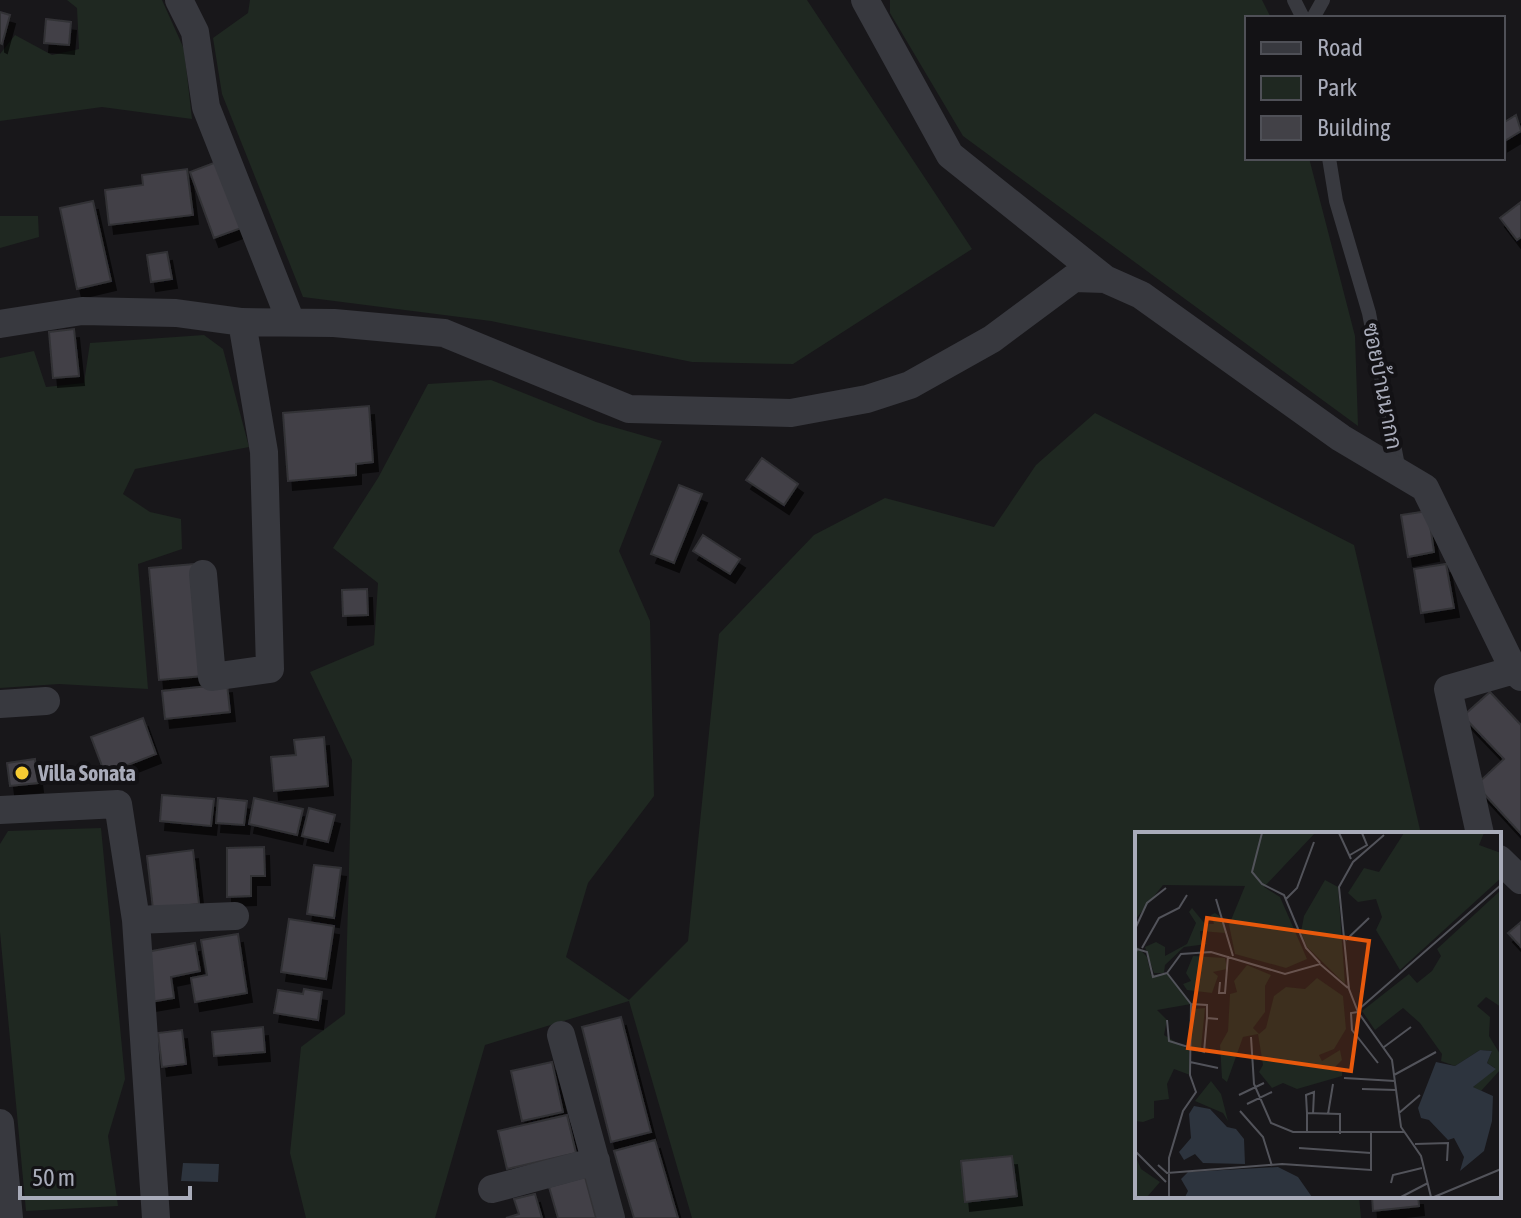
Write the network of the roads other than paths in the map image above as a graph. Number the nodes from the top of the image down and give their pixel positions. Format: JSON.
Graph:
{"nodes":[{"id":1,"x":179,"y":0,"type":"edge"},
{"id":2,"x":865,"y":0,"type":"edge"},
{"id":3,"x":1329,"y":160,"type":"edge"},
{"id":4,"x":1105,"y":279,"type":"junction"},
{"id":5,"x":242,"y":322,"type":"junction"},
{"id":6,"x":291,"y":322,"type":"junction"},
{"id":7,"x":0,"y":324,"type":"edge"},
{"id":8,"x":1399,"y":471,"type":"junction"},
{"id":9,"x":203,"y":574,"type":"dead end"},
{"id":10,"x":1516,"y":660,"type":"edge"},
{"id":11,"x":46,"y":701,"type":"dead end"},
{"id":12,"x":0,"y":704,"type":"edge"},
{"id":13,"x":0,"y":810,"type":"edge"},
{"id":14,"x":1480,"y":832,"type":"edge"},
{"id":15,"x":1501,"y":861,"type":"edge"},
{"id":16,"x":1521,"y":880,"type":"edge"},
{"id":17,"x":235,"y":916,"type":"dead end"},
{"id":18,"x":136,"y":920,"type":"junction"},
{"id":19,"x":561,"y":1035,"type":"dead end"},
{"id":20,"x":0,"y":1123,"type":"edge"},
{"id":21,"x":596,"y":1161,"type":"junction"},
{"id":22,"x":492,"y":1189,"type":"dead end"},
{"id":23,"x":9,"y":1218,"type":"edge"},
{"id":24,"x":156,"y":1218,"type":"edge"},
{"id":25,"x":611,"y":1218,"type":"edge"}],
"edges":[{"from":1,"to":6,"type":"street"},
{"from":2,"to":4,"type":"street"},
{"from":3,"to":8,"type":"lane","name":"ซอยบ้านนากก"},
{"from":4,"to":6,"type":"street"},
{"from":4,"to":8,"type":"street"},
{"from":5,"to":6,"type":"street"},
{"from":5,"to":7,"type":"street"},
{"from":5,"to":9,"type":"street"},
{"from":8,"to":10,"type":"street","name":"ซอยบ้านนากก"},
{"from":10,"to":14,"type":"street"},
{"from":11,"to":12,"type":"street"},
{"from":13,"to":18,"type":"street"},
{"from":15,"to":16,"type":"street"},
{"from":17,"to":18,"type":"street"},
{"from":18,"to":24,"type":"street"},
{"from":19,"to":21,"type":"street"},
{"from":20,"to":23,"type":"street"},
{"from":21,"to":22,"type":"street"},
{"from":21,"to":25,"type":"street"}]}
